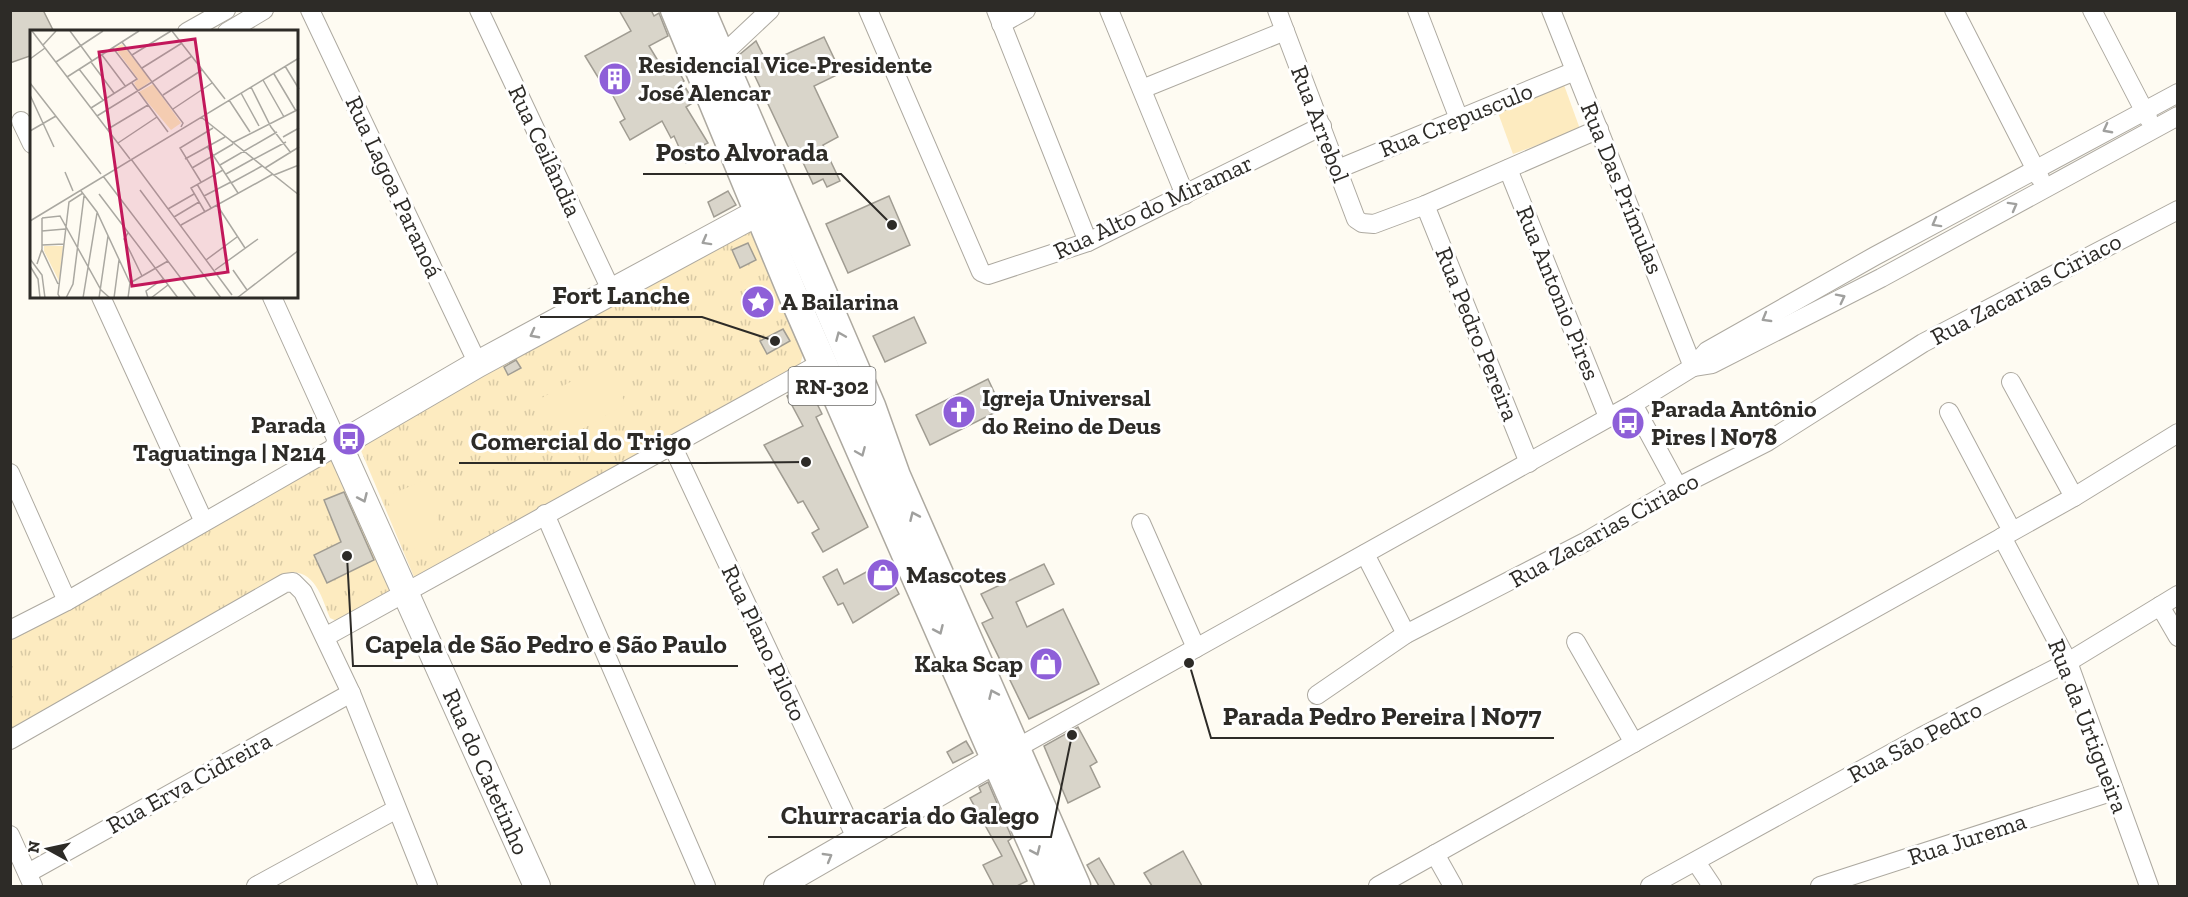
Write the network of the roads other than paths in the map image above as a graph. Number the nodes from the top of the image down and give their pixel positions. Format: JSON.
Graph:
{"nodes":[{"id":1,"x":225,"y":10,"type":"edge"},
{"id":2,"x":264,"y":10,"type":"edge"},
{"id":3,"x":310,"y":10,"type":"edge"},
{"id":4,"x":479,"y":10,"type":"edge"},
{"id":5,"x":675,"y":10,"type":"edge"},
{"id":6,"x":701,"y":10,"type":"edge"},
{"id":7,"x":770,"y":10,"type":"edge"},
{"id":8,"x":868,"y":10,"type":"edge"},
{"id":9,"x":1026,"y":10,"type":"edge"},
{"id":10,"x":1109,"y":10,"type":"edge"},
{"id":11,"x":1277,"y":10,"type":"edge"},
{"id":12,"x":1417,"y":10,"type":"edge"},
{"id":13,"x":1551,"y":10,"type":"edge"},
{"id":14,"x":1954,"y":10,"type":"edge"},
{"id":15,"x":2092,"y":10,"type":"edge"},
{"id":16,"x":999,"y":17,"type":"edge"},
{"id":17,"x":190,"y":30,"type":"edge"},
{"id":18,"x":230,"y":30,"type":"edge"},
{"id":19,"x":1285,"y":31,"type":"junction"},
{"id":20,"x":720,"y":57,"type":"junction"},
{"id":21,"x":1575,"y":71,"type":"junction"},
{"id":22,"x":1142,"y":89,"type":"junction"},
{"id":23,"x":2178,"y":93,"type":"edge"},
{"id":24,"x":2143,"y":110,"type":"junction"},
{"id":25,"x":2178,"y":116,"type":"edge"},
{"id":26,"x":1459,"y":119,"type":"junction"},
{"id":27,"x":1322,"y":126,"type":"junction"},
{"id":28,"x":2153,"y":128,"type":"junction"},
{"id":29,"x":1599,"y":129,"type":"junction"},
{"id":30,"x":2035,"y":168,"type":"junction"},
{"id":31,"x":1338,"y":169,"type":"junction"},
{"id":32,"x":1508,"y":169,"type":"junction"},
{"id":33,"x":2044,"y":188,"type":"junction"},
{"id":34,"x":1185,"y":195,"type":"junction"},
{"id":35,"x":1425,"y":205,"type":"junction"},
{"id":36,"x":2178,"y":210,"type":"edge"},
{"id":37,"x":757,"y":213,"type":"junction"},
{"id":38,"x":1088,"y":242,"type":"junction"},
{"id":39,"x":1871,"y":258,"type":"junction"},
{"id":40,"x":1881,"y":278,"type":"junction"},
{"id":41,"x":612,"y":292,"type":"junction"},
{"id":42,"x":823,"y":296,"type":"junction"},
{"id":43,"x":101,"y":298,"type":"edge"},
{"id":44,"x":272,"y":298,"type":"edge"},
{"id":45,"x":821,"y":363,"type":"junction"},
{"id":46,"x":478,"y":364,"type":"junction"},
{"id":47,"x":1694,"y":367,"type":"junction"},
{"id":48,"x":2011,"y":382,"type":"dead end"},
{"id":49,"x":1634,"y":404,"type":"junction"},
{"id":50,"x":871,"y":406,"type":"junction"},
{"id":51,"x":1949,"y":412,"type":"dead end"},
{"id":52,"x":1608,"y":417,"type":"junction"},
{"id":53,"x":2178,"y":433,"type":"edge"},
{"id":54,"x":339,"y":445,"type":"junction"},
{"id":55,"x":672,"y":445,"type":"junction"},
{"id":56,"x":1529,"y":463,"type":"junction"},
{"id":57,"x":10,"y":473,"type":"edge"},
{"id":58,"x":1678,"y":487,"type":"junction"},
{"id":59,"x":2074,"y":497,"type":"junction"},
{"id":60,"x":545,"y":514,"type":"junction"},
{"id":61,"x":204,"y":522,"type":"junction"},
{"id":62,"x":1141,"y":523,"type":"dead end"},
{"id":63,"x":2007,"y":534,"type":"junction"},
{"id":64,"x":1365,"y":554,"type":"junction"},
{"id":65,"x":405,"y":593,"type":"junction"},
{"id":66,"x":2178,"y":595,"type":"edge"},
{"id":67,"x":67,"y":601,"type":"junction"},
{"id":68,"x":2160,"y":606,"type":"junction"},
{"id":69,"x":10,"y":630,"type":"edge"},
{"id":70,"x":1406,"y":634,"type":"junction"},
{"id":71,"x":325,"y":637,"type":"junction"},
{"id":72,"x":2178,"y":637,"type":"edge"},
{"id":73,"x":1576,"y":642,"type":"dead end"},
{"id":74,"x":1196,"y":648,"type":"junction"},
{"id":75,"x":2068,"y":662,"type":"junction"},
{"id":76,"x":351,"y":693,"type":"junction"},
{"id":77,"x":1317,"y":695,"type":"dead end"},
{"id":78,"x":10,"y":740,"type":"edge"},
{"id":79,"x":1634,"y":743,"type":"junction"},
{"id":80,"x":1006,"y":754,"type":"junction"},
{"id":81,"x":2114,"y":791,"type":"junction"},
{"id":82,"x":395,"y":810,"type":"junction"},
{"id":83,"x":10,"y":835,"type":"edge"},
{"id":84,"x":857,"y":840,"type":"junction"},
{"id":85,"x":1435,"y":854,"type":"junction"},
{"id":86,"x":1696,"y":862,"type":"junction"},
{"id":87,"x":31,"y":880,"type":"edge"},
{"id":88,"x":256,"y":886,"type":"edge"},
{"id":89,"x":428,"y":886,"type":"edge"},
{"id":90,"x":537,"y":886,"type":"edge"},
{"id":91,"x":706,"y":886,"type":"edge"},
{"id":92,"x":777,"y":886,"type":"edge"},
{"id":93,"x":1051,"y":886,"type":"edge"},
{"id":94,"x":1076,"y":886,"type":"edge"},
{"id":95,"x":1378,"y":886,"type":"edge"},
{"id":96,"x":1453,"y":886,"type":"edge"},
{"id":97,"x":1650,"y":886,"type":"edge"},
{"id":98,"x":1712,"y":886,"type":"edge"},
{"id":99,"x":1820,"y":886,"type":"edge"},
{"id":100,"x":2149,"y":886,"type":"edge"}],
"edges":[{"from":1,"to":17,"type":"street"},
{"from":2,"to":18,"type":"street"},
{"from":3,"to":46,"type":"street","name":"Rua Lagoa Paranoá"},
{"from":4,"to":41,"type":"street","name":"Rua Ceilândia"},
{"from":5,"to":37,"type":"main road","number":"RN-302"},
{"from":6,"to":20,"type":"main road","number":"RN-302"},
{"from":7,"to":20,"type":"street"},
{"from":8,"to":38,"type":"street","name":"Rua Alto do Miramar"},
{"from":9,"to":16,"type":"street"},
{"from":10,"to":22,"type":"street"},
{"from":11,"to":19,"type":"street","name":"Rua Arrebol"},
{"from":12,"to":26,"type":"street"},
{"from":13,"to":21,"type":"street","name":"Rua Das Prímulas"},
{"from":14,"to":30,"type":"street"},
{"from":15,"to":24,"type":"street"},
{"from":16,"to":38,"type":"street"},
{"from":19,"to":22,"type":"street"},
{"from":19,"to":27,"type":"street","name":"Rua Arrebol"},
{"from":20,"to":42,"type":"main road","number":"RN-302"},
{"from":21,"to":26,"type":"street","name":"Rua Crepusculo"},
{"from":21,"to":29,"type":"street","name":"Rua Das Prímulas"},
{"from":22,"to":34,"type":"street"},
{"from":23,"to":24,"type":"street"},
{"from":24,"to":28,"type":"street"},
{"from":24,"to":30,"type":"street","one_way":true},
{"from":25,"to":28,"type":"street"},
{"from":26,"to":31,"type":"street","name":"Rua Crepusculo"},
{"from":27,"to":31,"type":"street","name":"Rua Arrebol"},
{"from":27,"to":34,"type":"street","name":"Rua Alto do Miramar"},
{"from":28,"to":33,"type":"street"},
{"from":29,"to":32,"type":"street"},
{"from":29,"to":47,"type":"street","name":"Rua Das Prímulas"},
{"from":30,"to":33,"type":"street"},
{"from":30,"to":39,"type":"street","one_way":true},
{"from":31,"to":35,"type":"street","name":"Rua Arrebol"},
{"from":32,"to":35,"type":"street"},
{"from":32,"to":52,"type":"street","name":"Rua Antonio Pires"},
{"from":40,"to":33,"type":"street","one_way":true},
{"from":34,"to":38,"type":"street","name":"Rua Alto do Miramar"},
{"from":35,"to":56,"type":"street","name":"Rua Pedro Pereira"},
{"from":36,"to":58,"type":"street","name":"Rua Zacarias Ciriaco"},
{"from":37,"to":41,"type":"main road","one_way":true},
{"from":37,"to":42,"type":"main road"},
{"from":37,"to":45,"type":"main road","number":"RN-302"},
{"from":39,"to":40,"type":"street"},
{"from":39,"to":47,"type":"street","one_way":true},
{"from":47,"to":40,"type":"street","one_way":true},
{"from":41,"to":46,"type":"main road","one_way":true},
{"from":50,"to":42,"type":"main road","number":"RN-302","one_way":true},
{"from":43,"to":61,"type":"street"},
{"from":44,"to":54,"type":"street","name":"Rua do Catetinho"},
{"from":45,"to":50,"type":"main road"},
{"from":45,"to":55,"type":"street"},
{"from":45,"to":80,"type":"main road","number":"RN-302","one_way":true},
{"from":46,"to":54,"type":"main road"},
{"from":47,"to":49,"type":"street"},
{"from":48,"to":59,"type":"street"},
{"from":49,"to":52,"type":"street"},
{"from":49,"to":58,"type":"street"},
{"from":80,"to":50,"type":"main road","number":"RN-302","one_way":true},
{"from":51,"to":63,"type":"street","name":"Rua da Urtigueira"},
{"from":52,"to":56,"type":"street"},
{"from":53,"to":59,"type":"street"},
{"from":54,"to":61,"type":"street"},
{"from":54,"to":65,"type":"main road","name":"Rua do Catetinho","one_way":true},
{"from":55,"to":60,"type":"street"},
{"from":55,"to":84,"type":"street","name":"Rua Plano Piloto"},
{"from":56,"to":64,"type":"street"},
{"from":57,"to":67,"type":"street"},
{"from":58,"to":70,"type":"street","name":"Rua Zacarias Ciriaco"},
{"from":59,"to":63,"type":"street"},
{"from":60,"to":65,"type":"street"},
{"from":60,"to":91,"type":"street"},
{"from":61,"to":67,"type":"street"},
{"from":62,"to":74,"type":"street"},
{"from":63,"to":75,"type":"street","name":"Rua da Urtigueira"},
{"from":63,"to":79,"type":"street"},
{"from":64,"to":70,"type":"street"},
{"from":64,"to":74,"type":"street"},
{"from":65,"to":71,"type":"street"},
{"from":65,"to":90,"type":"main road","name":"Rua do Catetinho"},
{"from":66,"to":68,"type":"street","name":"Rua São Pedro"},
{"from":67,"to":69,"type":"street"},
{"from":68,"to":72,"type":"street"},
{"from":68,"to":75,"type":"street","name":"Rua São Pedro"},
{"from":70,"to":77,"type":"street","name":"Rua Zacarias Ciriaco"},
{"from":71,"to":76,"type":"street"},
{"from":71,"to":78,"type":"street"},
{"from":73,"to":79,"type":"street"},
{"from":74,"to":80,"type":"street"},
{"from":75,"to":81,"type":"street","name":"Rua da Urtigueira"},
{"from":75,"to":86,"type":"street","name":"Rua São Pedro"},
{"from":76,"to":82,"type":"street"},
{"from":76,"to":87,"type":"street","name":"Rua Erva Cidreira"},
{"from":79,"to":85,"type":"street"},
{"from":80,"to":84,"type":"main road"},
{"from":80,"to":93,"type":"main road","number":"RN-302","one_way":true},
{"from":80,"to":94,"type":"main road","number":"RN-302"},
{"from":81,"to":99,"type":"street","name":"Rua Jurema"},
{"from":81,"to":100,"type":"street","name":"Rua da Urtigueira"},
{"from":82,"to":88,"type":"street"},
{"from":82,"to":89,"type":"street"},
{"from":83,"to":87,"type":"street"},
{"from":92,"to":84,"type":"main road","one_way":true},
{"from":85,"to":95,"type":"street"},
{"from":85,"to":96,"type":"street"},
{"from":86,"to":97,"type":"street","name":"Rua São Pedro"},
{"from":86,"to":98,"type":"street"}]}
